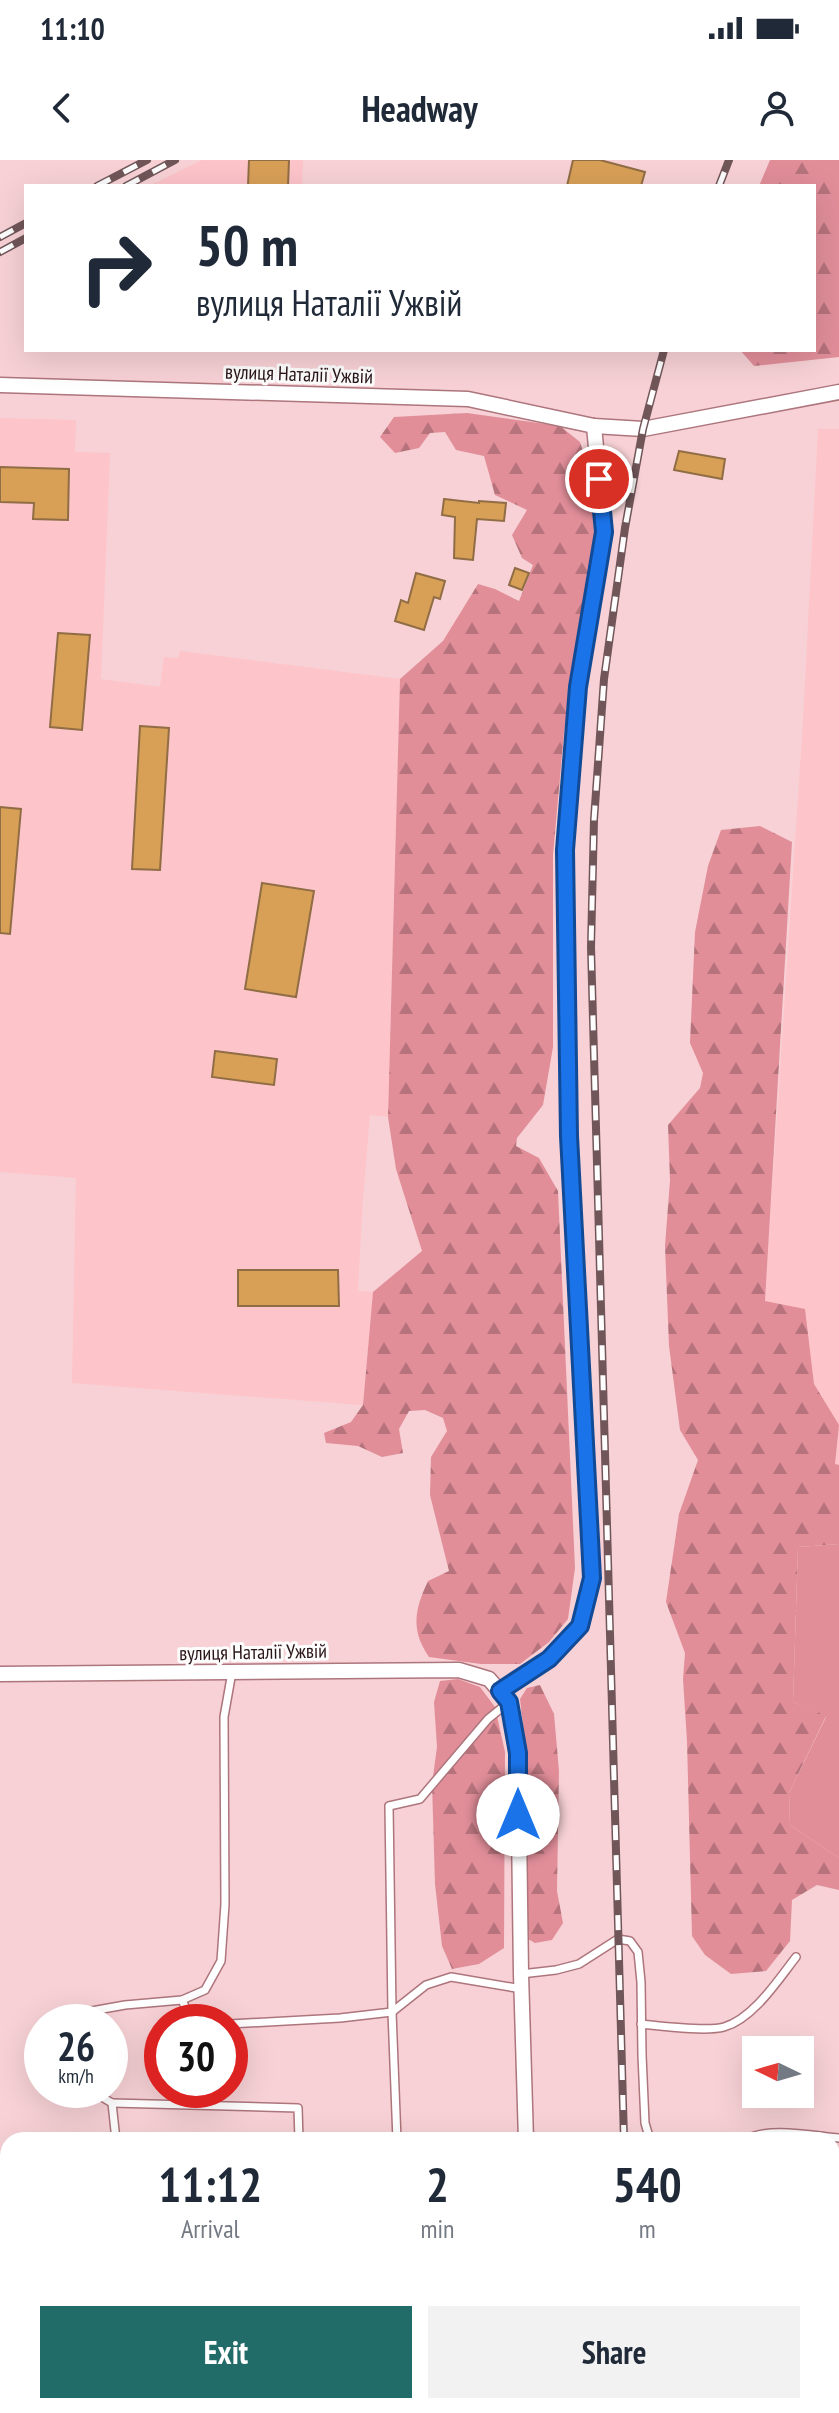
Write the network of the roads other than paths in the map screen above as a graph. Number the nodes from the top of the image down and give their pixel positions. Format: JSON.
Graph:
{"nodes":[{"id":1,"x":0,"y":385,"type":"edge"},
{"id":2,"x":839,"y":392,"type":"edge"},
{"id":3,"x":594,"y":426,"type":"junction"},
{"id":4,"x":232,"y":1672,"type":"junction"},
{"id":5,"x":0,"y":1674,"type":"edge"},
{"id":6,"x":504,"y":1697,"type":"junction"},
{"id":7,"x":796,"y":1957,"type":"dead end"},
{"id":8,"x":521,"y":1981,"type":"junction"},
{"id":9,"x":182,"y":2000,"type":"junction"},
{"id":10,"x":184,"y":2004,"type":"edge"},
{"id":11,"x":128,"y":2005,"type":"edge"},
{"id":12,"x":392,"y":2012,"type":"junction"},
{"id":13,"x":248,"y":2023,"type":"edge"},
{"id":14,"x":641,"y":2024,"type":"junction"},
{"id":15,"x":128,"y":2103,"type":"edge"},
{"id":16,"x":113,"y":2108,"type":"edge"},
{"id":17,"x":115,"y":2132,"type":"edge"},
{"id":18,"x":299,"y":2132,"type":"edge"},
{"id":19,"x":397,"y":2132,"type":"edge"},
{"id":20,"x":526,"y":2132,"type":"edge"},
{"id":21,"x":648,"y":2132,"type":"edge"}],
"edges":[{"from":1,"to":3,"type":"street","name":"вулиця Наталії Ужвій"},
{"from":2,"to":3,"type":"street","name":"вулиця Наталії Ужвій"},
{"from":3,"to":6,"type":"street"},
{"from":4,"to":5,"type":"street","name":"вулиця Наталії Ужвій"},
{"from":4,"to":6,"type":"street","name":"вулиця Наталії Ужвій"},
{"from":4,"to":9,"type":"lane"},
{"from":6,"to":8,"type":"street"},
{"from":6,"to":12,"type":"lane"},
{"from":7,"to":14,"type":"lane"},
{"from":8,"to":12,"type":"lane"},
{"from":8,"to":14,"type":"lane"},
{"from":8,"to":20,"type":"street"},
{"from":9,"to":10,"type":"lane"},
{"from":9,"to":11,"type":"lane"},
{"from":12,"to":13,"type":"lane"},
{"from":12,"to":19,"type":"lane"},
{"from":14,"to":21,"type":"lane"},
{"from":15,"to":18,"type":"lane"},
{"from":16,"to":17,"type":"lane"}]}
